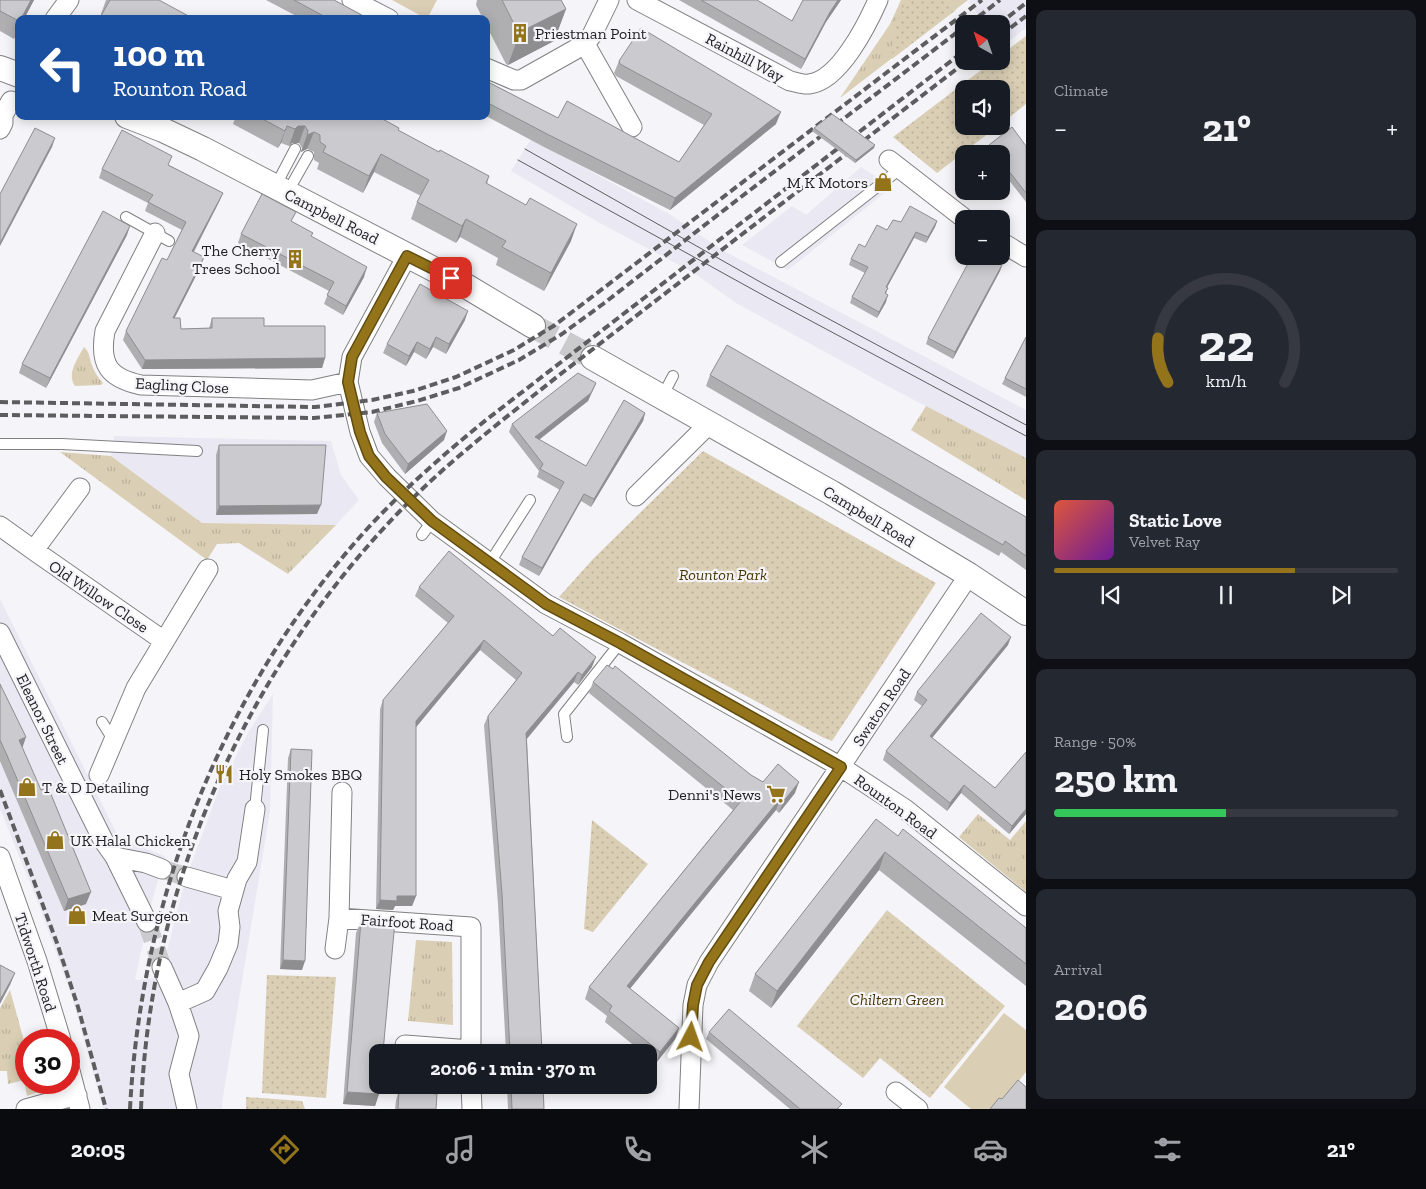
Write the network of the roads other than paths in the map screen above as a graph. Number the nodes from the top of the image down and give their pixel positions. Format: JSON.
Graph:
{"nodes":[{"id":1,"x":68,"y":0,"type":"edge"},
{"id":2,"x":352,"y":0,"type":"edge"},
{"id":3,"x":609,"y":0,"type":"edge"},
{"id":4,"x":637,"y":0,"type":"edge"},
{"id":5,"x":878,"y":0,"type":"edge"},
{"id":6,"x":58,"y":15,"type":"edge"},
{"id":7,"x":381,"y":15,"type":"edge"},
{"id":8,"x":585,"y":44,"type":"junction"},
{"id":9,"x":0,"y":68,"type":"edge"},
{"id":10,"x":490,"y":70,"type":"edge"},
{"id":11,"x":15,"y":74,"type":"edge"},
{"id":12,"x":15,"y":103,"type":"edge"},
{"id":13,"x":137,"y":120,"type":"edge"},
{"id":14,"x":632,"y":127,"type":"dead end"},
{"id":15,"x":0,"y":129,"type":"edge"},
{"id":16,"x":295,"y":149,"type":"edge"},
{"id":17,"x":308,"y":156,"type":"edge"},
{"id":18,"x":895,"y":164,"type":"joint"},
{"id":19,"x":281,"y":190,"type":"junction"},
{"id":20,"x":955,"y":211,"type":"edge"},
{"id":21,"x":126,"y":217,"type":"dead end"},
{"id":22,"x":162,"y":237,"type":"joint"},
{"id":23,"x":1010,"y":247,"type":"edge"},
{"id":24,"x":407,"y":256,"type":"junction"},
{"id":25,"x":1026,"y":257,"type":"edge"},
{"id":26,"x":781,"y":262,"type":"dead end"},
{"id":27,"x":533,"y":326,"type":"tunnel mouth"},
{"id":28,"x":593,"y":358,"type":"tunnel mouth"},
{"id":29,"x":673,"y":376,"type":"dead end"},
{"id":30,"x":348,"y":382,"type":"junction"},
{"id":31,"x":662,"y":397,"type":"junction"},
{"id":32,"x":709,"y":424,"type":"junction"},
{"id":33,"x":0,"y":444,"type":"edge"},
{"id":34,"x":197,"y":451,"type":"dead end"},
{"id":35,"x":80,"y":488,"type":"dead end"},
{"id":36,"x":636,"y":496,"type":"dead end"},
{"id":37,"x":530,"y":500,"type":"dead end"},
{"id":38,"x":0,"y":526,"type":"edge"},
{"id":39,"x":34,"y":550,"type":"junction"},
{"id":40,"x":489,"y":564,"type":"junction"},
{"id":41,"x":208,"y":569,"type":"dead end"},
{"id":42,"x":969,"y":575,"type":"junction"},
{"id":43,"x":1026,"y":613,"type":"edge"},
{"id":44,"x":0,"y":633,"type":"edge"},
{"id":45,"x":164,"y":641,"type":"junction"},
{"id":46,"x":620,"y":643,"type":"junction"},
{"id":47,"x":102,"y":722,"type":"dead end"},
{"id":48,"x":263,"y":730,"type":"dead end"},
{"id":49,"x":567,"y":737,"type":"dead end"},
{"id":50,"x":114,"y":741,"type":"junction"},
{"id":51,"x":841,"y":767,"type":"junction"},
{"id":52,"x":99,"y":775,"type":"dead end"},
{"id":53,"x":342,"y":792,"type":"dead end"},
{"id":54,"x":255,"y":809,"type":"joint"},
{"id":55,"x":115,"y":857,"type":"junction"},
{"id":56,"x":2,"y":866,"type":"edge"},
{"id":57,"x":162,"y":869,"type":"tunnel mouth"},
{"id":58,"x":187,"y":877,"type":"tunnel mouth"},
{"id":59,"x":233,"y":890,"type":"junction"},
{"id":60,"x":1026,"y":906,"type":"edge"},
{"id":61,"x":339,"y":918,"type":"junction"},
{"id":62,"x":147,"y":922,"type":"tunnel mouth"},
{"id":63,"x":335,"y":949,"type":"dead end"},
{"id":64,"x":162,"y":967,"type":"tunnel mouth"},
{"id":65,"x":178,"y":1003,"type":"junction"},
{"id":66,"x":58,"y":1029,"type":"edge"},
{"id":67,"x":471,"y":1044,"type":"edge"},
{"id":68,"x":896,"y":1092,"type":"dead end"},
{"id":69,"x":471,"y":1094,"type":"edge"},
{"id":70,"x":79,"y":1102,"type":"edge"},
{"id":71,"x":912,"y":1108,"type":"edge"},
{"id":72,"x":26,"y":1109,"type":"edge"},
{"id":73,"x":187,"y":1109,"type":"edge"},
{"id":74,"x":472,"y":1109,"type":"edge"},
{"id":75,"x":689,"y":1109,"type":"edge"}],
"edges":[{"from":1,"to":6,"type":"street"},
{"from":2,"to":7,"type":"street"},
{"from":3,"to":8,"type":"street"},
{"from":4,"to":5,"type":"street","name":"Rainhill Way"},
{"from":8,"to":10,"type":"street"},
{"from":8,"to":14,"type":"street"},
{"from":9,"to":11,"type":"street"},
{"from":12,"to":15,"type":"street"},
{"from":13,"to":19,"type":"street","name":"Campbell Road"},
{"from":16,"to":19,"type":"lane"},
{"from":17,"to":19,"type":"lane"},
{"from":18,"to":20,"type":"street"},
{"from":18,"to":26,"type":"lane"},
{"from":19,"to":24,"type":"street","name":"Campbell Road"},
{"from":21,"to":22,"type":"lane","name":"Eagling Close"},
{"from":22,"to":30,"type":"street","name":"Eagling Close"},
{"from":23,"to":25,"type":"street"},
{"from":24,"to":27,"type":"street","name":"Campbell Road"},
{"from":24,"to":30,"type":"street","name":"Rounton Road"},
{"from":28,"to":31,"type":"street","name":"Campbell Road"},
{"from":29,"to":31,"type":"lane"},
{"from":30,"to":40,"type":"street","name":"Rounton Road"},
{"from":31,"to":32,"type":"street","name":"Campbell Road"},
{"from":32,"to":36,"type":"street"},
{"from":32,"to":42,"type":"street","name":"Campbell Road"},
{"from":33,"to":34,"type":"lane"},
{"from":35,"to":39,"type":"street","name":"Old Willow Close"},
{"from":37,"to":40,"type":"lane"},
{"from":38,"to":39,"type":"street","name":"Old Willow Close"},
{"from":39,"to":45,"type":"street","name":"Old Willow Close"},
{"from":40,"to":46,"type":"street","name":"Rounton Road"},
{"from":41,"to":45,"type":"street","name":"Old Willow Close"},
{"from":42,"to":43,"type":"street","name":"Campbell Road"},
{"from":42,"to":51,"type":"street","name":"Swaton Road"},
{"from":44,"to":55,"type":"street","name":"Eleanor Street"},
{"from":45,"to":50,"type":"street","name":"Old Willow Close"},
{"from":46,"to":49,"type":"lane"},
{"from":46,"to":51,"type":"street","name":"Rounton Road"},
{"from":47,"to":50,"type":"lane"},
{"from":48,"to":54,"type":"lane"},
{"from":50,"to":52,"type":"street","name":"Old Willow Close"},
{"from":51,"to":60,"type":"street","name":"Rounton Road"},
{"from":51,"to":75,"type":"street","name":"Swaton Road"},
{"from":53,"to":61,"type":"street","name":"Fairfoot Road"},
{"from":54,"to":59,"type":"street"},
{"from":55,"to":57,"type":"street"},
{"from":55,"to":62,"type":"street","name":"Eleanor Street"},
{"from":56,"to":66,"type":"street","name":"Tidworth Road"},
{"from":58,"to":59,"type":"street"},
{"from":59,"to":65,"type":"street"},
{"from":61,"to":63,"type":"street","name":"Fairfoot Road"},
{"from":61,"to":67,"type":"street","name":"Fairfoot Road"},
{"from":64,"to":65,"type":"street"},
{"from":65,"to":73,"type":"street"},
{"from":68,"to":71,"type":"street"},
{"from":69,"to":74,"type":"street"},
{"from":70,"to":72,"type":"street"}]}
